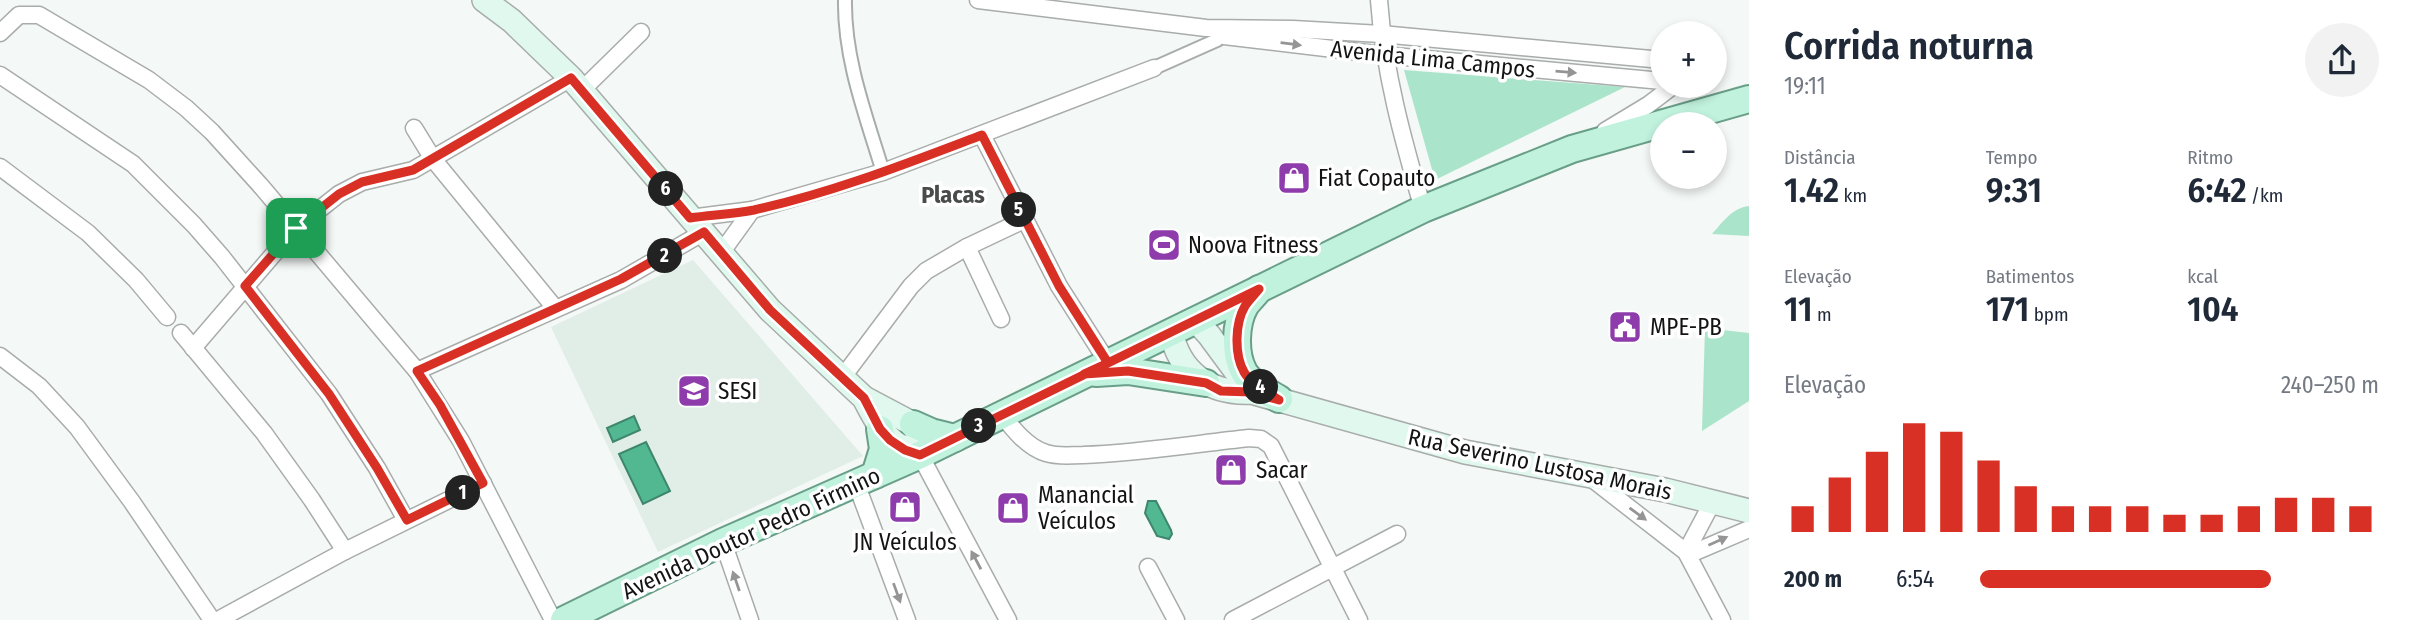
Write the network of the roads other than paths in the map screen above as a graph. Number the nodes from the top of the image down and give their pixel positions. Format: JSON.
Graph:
{"nodes":[{"id":1,"x":484,"y":0,"type":"edge"},
{"id":2,"x":845,"y":0,"type":"edge"},
{"id":3,"x":978,"y":0,"type":"edge"},
{"id":4,"x":1379,"y":0,"type":"edge"},
{"id":5,"x":40,"y":7,"type":"edge"},
{"id":6,"x":1225,"y":31,"type":"junction"},
{"id":7,"x":641,"y":32,"type":"dead end"},
{"id":8,"x":0,"y":33,"type":"edge"},
{"id":9,"x":1381,"y":34,"type":"junction"},
{"id":10,"x":1443,"y":40,"type":"junction"},
{"id":11,"x":1541,"y":50,"type":"junction"},
{"id":12,"x":1384,"y":55,"type":"junction"},
{"id":13,"x":1650,"y":59,"type":"edge"},
{"id":14,"x":1441,"y":61,"type":"junction"},
{"id":15,"x":1154,"y":68,"type":"joint"},
{"id":16,"x":1539,"y":70,"type":"junction"},
{"id":17,"x":0,"y":75,"type":"edge"},
{"id":18,"x":1650,"y":80,"type":"edge"},
{"id":19,"x":576,"y":84,"type":"junction"},
{"id":20,"x":1655,"y":98,"type":"edge"},
{"id":21,"x":1749,"y":99,"type":"edge"},
{"id":22,"x":1749,"y":108,"type":"edge"},
{"id":23,"x":1706,"y":111,"type":"junction"},
{"id":24,"x":414,"y":128,"type":"dead end"},
{"id":25,"x":982,"y":135,"type":"junction"},
{"id":26,"x":1572,"y":149,"type":"junction"},
{"id":27,"x":433,"y":159,"type":"junction"},
{"id":28,"x":0,"y":167,"type":"edge"},
{"id":29,"x":883,"y":172,"type":"junction"},
{"id":30,"x":1423,"y":209,"type":"junction"},
{"id":31,"x":752,"y":210,"type":"junction"},
{"id":32,"x":1024,"y":220,"type":"junction"},
{"id":33,"x":697,"y":225,"type":"junction"},
{"id":34,"x":296,"y":228,"type":"junction"},
{"id":35,"x":967,"y":247,"type":"junction"},
{"id":36,"x":721,"y":253,"type":"junction"},
{"id":37,"x":245,"y":286,"type":"junction"},
{"id":38,"x":1259,"y":289,"type":"junction"},
{"id":39,"x":555,"y":307,"type":"junction"},
{"id":40,"x":167,"y":317,"type":"dead end"},
{"id":41,"x":1001,"y":319,"type":"dead end"},
{"id":42,"x":1183,"y":326,"type":"junction"},
{"id":43,"x":181,"y":333,"type":"dead end"},
{"id":44,"x":193,"y":348,"type":"junction"},
{"id":45,"x":0,"y":356,"type":"edge"},
{"id":46,"x":1108,"y":363,"type":"junction"},
{"id":47,"x":417,"y":371,"type":"junction"},
{"id":48,"x":1084,"y":374,"type":"junction"},
{"id":49,"x":842,"y":378,"type":"junction"},
{"id":50,"x":1206,"y":383,"type":"junction"},
{"id":51,"x":1251,"y":392,"type":"junction"},
{"id":52,"x":864,"y":398,"type":"junction"},
{"id":53,"x":1279,"y":400,"type":"junction"},
{"id":54,"x":1002,"y":415,"type":"junction"},
{"id":55,"x":913,"y":424,"type":"junction"},
{"id":56,"x":880,"y":429,"type":"junction"},
{"id":57,"x":955,"y":438,"type":"junction"},
{"id":58,"x":920,"y":455,"type":"junction"},
{"id":59,"x":1590,"y":477,"type":"junction"},
{"id":60,"x":866,"y":479,"type":"junction"},
{"id":61,"x":483,"y":483,"type":"junction"},
{"id":62,"x":1712,"y":503,"type":"junction"},
{"id":63,"x":1749,"y":511,"type":"edge"},
{"id":64,"x":407,"y":520,"type":"junction"},
{"id":65,"x":1749,"y":529,"type":"edge"},
{"id":66,"x":1397,"y":534,"type":"dead end"},
{"id":67,"x":723,"y":542,"type":"junction"},
{"id":68,"x":345,"y":551,"type":"junction"},
{"id":69,"x":1687,"y":553,"type":"junction"},
{"id":70,"x":1148,"y":567,"type":"dead end"},
{"id":71,"x":1334,"y":568,"type":"junction"},
{"id":72,"x":212,"y":620,"type":"edge"},
{"id":73,"x":218,"y":620,"type":"edge"},
{"id":74,"x":553,"y":620,"type":"edge"},
{"id":75,"x":564,"y":620,"type":"edge"},
{"id":76,"x":750,"y":620,"type":"edge"},
{"id":77,"x":907,"y":620,"type":"edge"},
{"id":78,"x":1007,"y":620,"type":"edge"},
{"id":79,"x":1176,"y":620,"type":"edge"},
{"id":80,"x":1233,"y":620,"type":"edge"},
{"id":81,"x":1359,"y":620,"type":"edge"},
{"id":82,"x":1721,"y":620,"type":"edge"}],
"edges":[{"from":1,"to":19,"type":"main road"},
{"from":2,"to":29,"type":"street"},
{"from":3,"to":6,"type":"street","name":"Avenida Lima Campos"},
{"from":4,"to":9,"type":"street"},
{"from":5,"to":8,"type":"street"},
{"from":5,"to":34,"type":"street"},
{"from":6,"to":9,"type":"street","name":"Avenida Lima Campos"},
{"from":6,"to":12,"type":"street","name":"Avenida Lima Campos","one_way":true},
{"from":6,"to":15,"type":"street"},
{"from":7,"to":19,"type":"street"},
{"from":9,"to":10,"type":"street","name":"Avenida Lima Campos"},
{"from":9,"to":12,"type":"street"},
{"from":10,"to":11,"type":"street","name":"Avenida Lima Campos"},
{"from":10,"to":14,"type":"street"},
{"from":11,"to":13,"type":"street","name":"Avenida Lima Campos"},
{"from":11,"to":16,"type":"street"},
{"from":12,"to":14,"type":"street","name":"Avenida Lima Campos"},
{"from":12,"to":30,"type":"street"},
{"from":14,"to":16,"type":"street","name":"Avenida Lima Campos"},
{"from":15,"to":25,"type":"street"},
{"from":16,"to":18,"type":"street","name":"Avenida Lima Campos","one_way":true},
{"from":17,"to":37,"type":"street"},
{"from":19,"to":27,"type":"street"},
{"from":19,"to":33,"type":"main road"},
{"from":20,"to":26,"type":"street"},
{"from":21,"to":23,"type":"main road","name":"Avenida Doutor Pedro Firmino"},
{"from":22,"to":23,"type":"main road","name":"Avenida Doutor Pedro Firmino"},
{"from":23,"to":26,"type":"main road","name":"Avenida Doutor Pedro Firmino"},
{"from":24,"to":27,"type":"street"},
{"from":25,"to":29,"type":"street"},
{"from":25,"to":32,"type":"street"},
{"from":26,"to":30,"type":"main road","name":"Avenida Doutor Pedro Firmino"},
{"from":27,"to":34,"type":"street"},
{"from":27,"to":39,"type":"street"},
{"from":28,"to":40,"type":"street"},
{"from":29,"to":31,"type":"street"},
{"from":30,"to":38,"type":"main road","name":"Avenida Doutor Pedro Firmino"},
{"from":31,"to":33,"type":"street"},
{"from":31,"to":36,"type":"street"},
{"from":32,"to":35,"type":"street"},
{"from":32,"to":46,"type":"street"},
{"from":33,"to":36,"type":"main road"},
{"from":33,"to":39,"type":"street"},
{"from":34,"to":37,"type":"street"},
{"from":34,"to":47,"type":"street"},
{"from":35,"to":41,"type":"street"},
{"from":35,"to":49,"type":"street"},
{"from":36,"to":49,"type":"main road"},
{"from":37,"to":44,"type":"street"},
{"from":37,"to":64,"type":"street"},
{"from":38,"to":42,"type":"main road","name":"Avenida Doutor Pedro Firmino"},
{"from":38,"to":53,"type":"main road"},
{"from":39,"to":47,"type":"street"},
{"from":42,"to":46,"type":"main road","name":"Avenida Doutor Pedro Firmino"},
{"from":42,"to":50,"type":"main road"},
{"from":42,"to":51,"type":"main road"},
{"from":43,"to":44,"type":"street"},
{"from":44,"to":68,"type":"street"},
{"from":45,"to":72,"type":"street"},
{"from":46,"to":48,"type":"main road","name":"Avenida Doutor Pedro Firmino"},
{"from":47,"to":61,"type":"street"},
{"from":48,"to":50,"type":"main road"},
{"from":48,"to":54,"type":"main road","name":"Avenida Doutor Pedro Firmino"},
{"from":49,"to":52,"type":"main road"},
{"from":50,"to":51,"type":"main road","name":"Rua Severino Lustosa Morais"},
{"from":51,"to":53,"type":"main road","name":"Rua Severino Lustosa Morais"},
{"from":52,"to":55,"type":"main road"},
{"from":52,"to":56,"type":"main road"},
{"from":53,"to":59,"type":"main road","name":"Rua Severino Lustosa Morais"},
{"from":54,"to":57,"type":"main road","name":"Avenida Doutor Pedro Firmino"},
{"from":54,"to":71,"type":"street"},
{"from":55,"to":57,"type":"main road"},
{"from":55,"to":58,"type":"main road"},
{"from":56,"to":58,"type":"main road"},
{"from":56,"to":60,"type":"main road"},
{"from":57,"to":58,"type":"main road","name":"Avenida Doutor Pedro Firmino"},
{"from":58,"to":60,"type":"main road","name":"Avenida Doutor Pedro Firmino"},
{"from":78,"to":58,"type":"street","one_way":true},
{"from":59,"to":62,"type":"main road","name":"Rua Severino Lustosa Morais"},
{"from":59,"to":69,"type":"street","one_way":true},
{"from":60,"to":67,"type":"main road","name":"Avenida Doutor Pedro Firmino"},
{"from":60,"to":77,"type":"street","one_way":true},
{"from":61,"to":64,"type":"street"},
{"from":61,"to":74,"type":"street"},
{"from":62,"to":63,"type":"main road","name":"Rua Severino Lustosa Morais"},
{"from":62,"to":69,"type":"street"},
{"from":64,"to":68,"type":"street"},
{"from":69,"to":65,"type":"street","one_way":true},
{"from":66,"to":71,"type":"street"},
{"from":67,"to":75,"type":"main road","name":"Avenida Doutor Pedro Firmino"},
{"from":76,"to":67,"type":"street","one_way":true},
{"from":68,"to":73,"type":"street"},
{"from":69,"to":82,"type":"street"},
{"from":70,"to":79,"type":"street"},
{"from":71,"to":80,"type":"street"},
{"from":71,"to":81,"type":"street"}]}
